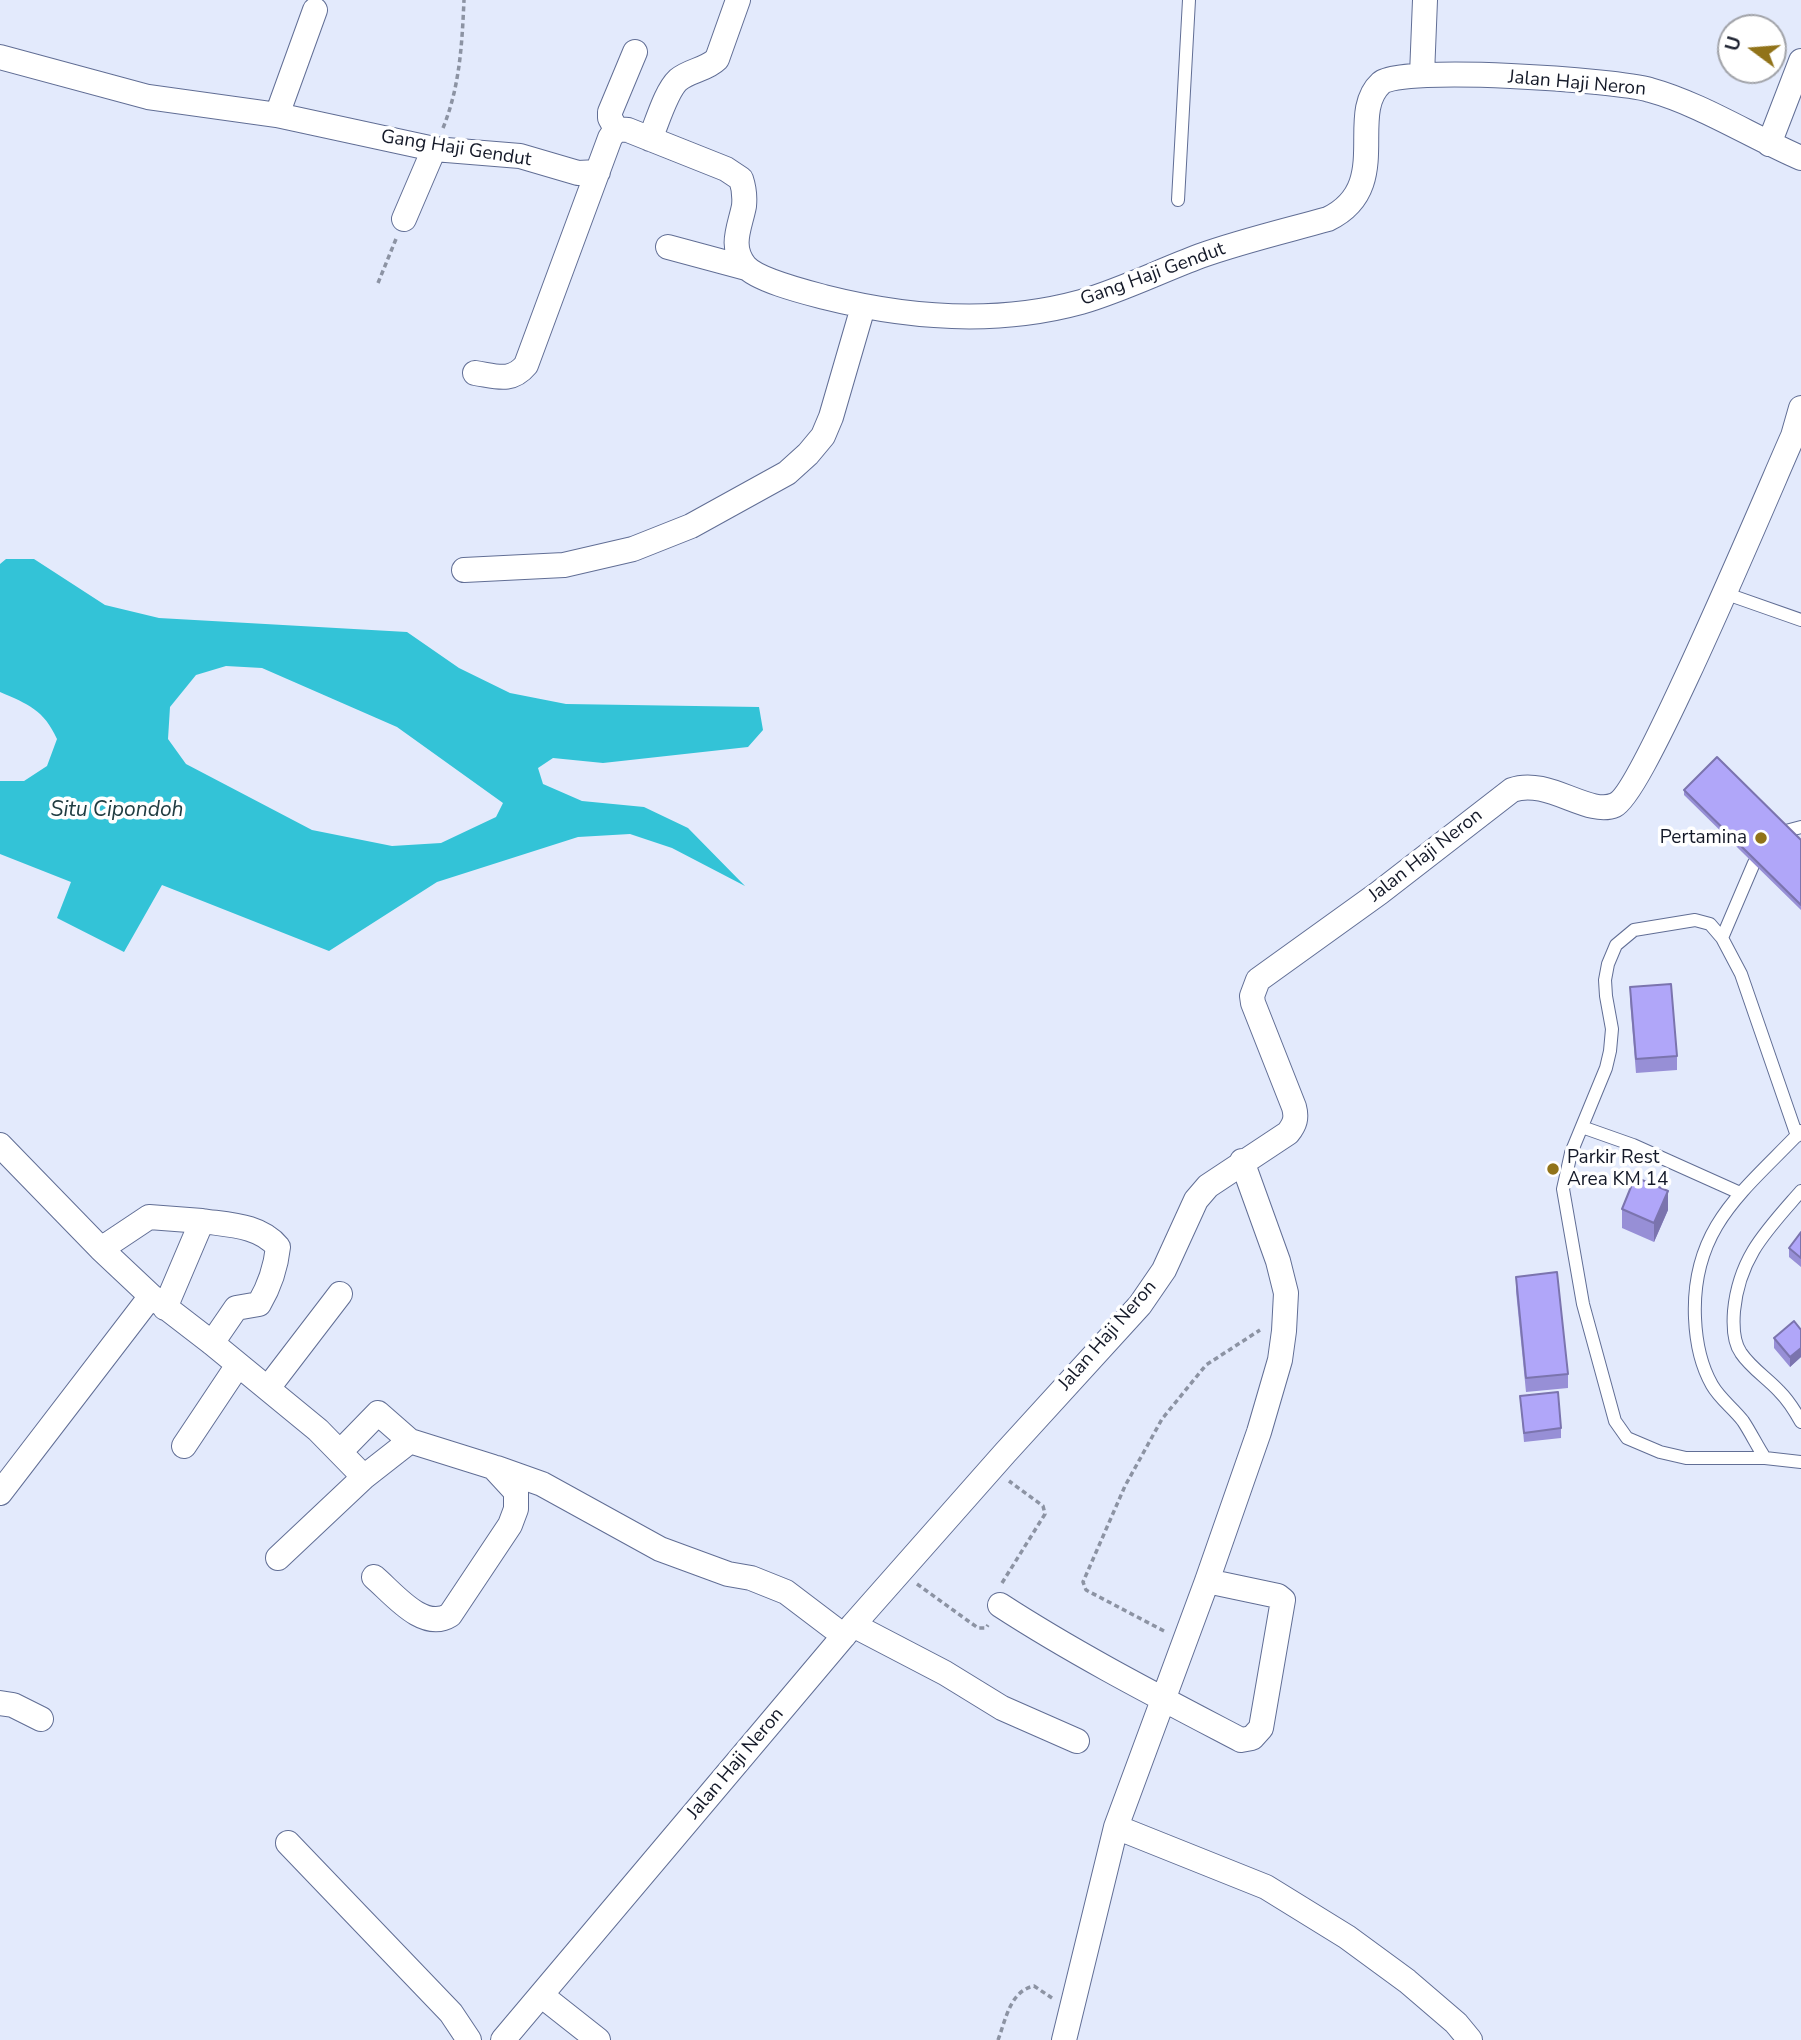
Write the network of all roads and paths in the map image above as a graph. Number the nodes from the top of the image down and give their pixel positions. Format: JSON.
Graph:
{"nodes":[{"id":1,"x":464,"y":0,"type":"edge"},
{"id":2,"x":738,"y":0,"type":"edge"},
{"id":3,"x":1189,"y":0,"type":"edge"},
{"id":4,"x":1425,"y":0,"type":"edge"},
{"id":5,"x":315,"y":10,"type":"dead end"},
{"id":6,"x":635,"y":52,"type":"dead end"},
{"id":7,"x":0,"y":57,"type":"edge"},
{"id":8,"x":1801,"y":61,"type":"edge"},
{"id":9,"x":1422,"y":75,"type":"junction"},
{"id":10,"x":277,"y":115,"type":"junction"},
{"id":11,"x":617,"y":129,"type":"junction"},
{"id":12,"x":650,"y":139,"type":"junction"},
{"id":13,"x":1769,"y":144,"type":"junction"},
{"id":14,"x":434,"y":149,"type":"junction"},
{"id":15,"x":1801,"y":158,"type":"edge"},
{"id":16,"x":597,"y":172,"type":"junction"},
{"id":17,"x":1178,"y":200,"type":"dead end"},
{"id":18,"x":404,"y":219,"type":"joint"},
{"id":19,"x":668,"y":247,"type":"dead end"},
{"id":20,"x":746,"y":268,"type":"junction"},
{"id":21,"x":377,"y":282,"type":"dead end"},
{"id":22,"x":863,"y":307,"type":"junction"},
{"id":23,"x":475,"y":373,"type":"dead end"},
{"id":24,"x":1801,"y":408,"type":"edge"},
{"id":25,"x":1797,"y":438,"type":"edge"},
{"id":26,"x":464,"y":570,"type":"dead end"},
{"id":27,"x":1724,"y":593,"type":"junction"},
{"id":28,"x":1801,"y":620,"type":"edge"},
{"id":29,"x":1801,"y":827,"type":"edge"},
{"id":30,"x":1786,"y":831,"type":"edge"},
{"id":31,"x":1754,"y":863,"type":"edge"},
{"id":32,"x":1722,"y":938,"type":"junction"},
{"id":33,"x":1582,"y":1127,"type":"junction"},
{"id":34,"x":1799,"y":1134,"type":"edge"},
{"id":35,"x":0,"y":1145,"type":"edge"},
{"id":36,"x":1242,"y":1161,"type":"junction"},
{"id":37,"x":1801,"y":1191,"type":"edge"},
{"id":38,"x":1740,"y":1194,"type":"junction"},
{"id":39,"x":202,"y":1221,"type":"junction"},
{"id":40,"x":101,"y":1249,"type":"junction"},
{"id":41,"x":340,"y":1294,"type":"dead end"},
{"id":42,"x":158,"y":1302,"type":"junction"},
{"id":43,"x":1286,"y":1314,"type":"junction"},
{"id":44,"x":212,"y":1343,"type":"junction"},
{"id":45,"x":238,"y":1365,"type":"junction"},
{"id":46,"x":268,"y":1388,"type":"junction"},
{"id":47,"x":1801,"y":1422,"type":"edge"},
{"id":48,"x":410,"y":1441,"type":"junction"},
{"id":49,"x":184,"y":1446,"type":"dead end"},
{"id":50,"x":340,"y":1452,"type":"junction"},
{"id":51,"x":1765,"y":1458,"type":"junction"},
{"id":52,"x":1801,"y":1462,"type":"edge"},
{"id":53,"x":493,"y":1467,"type":"junction"},
{"id":54,"x":992,"y":1468,"type":"junction"},
{"id":55,"x":364,"y":1477,"type":"junction"},
{"id":56,"x":0,"y":1493,"type":"edge"},
{"id":57,"x":278,"y":1558,"type":"dead end"},
{"id":58,"x":901,"y":1573,"type":"junction"},
{"id":59,"x":374,"y":1577,"type":"dead end"},
{"id":60,"x":1207,"y":1581,"type":"junction"},
{"id":61,"x":1000,"y":1605,"type":"junction"},
{"id":62,"x":849,"y":1631,"type":"junction"},
{"id":63,"x":1186,"y":1642,"type":"junction"},
{"id":64,"x":1164,"y":1699,"type":"junction"},
{"id":65,"x":0,"y":1703,"type":"edge"},
{"id":66,"x":41,"y":1718,"type":"dead end"},
{"id":67,"x":1077,"y":1741,"type":"dead end"},
{"id":68,"x":1115,"y":1827,"type":"junction"},
{"id":69,"x":288,"y":1843,"type":"dead end"},
{"id":70,"x":541,"y":1995,"type":"junction"},
{"id":71,"x":1072,"y":2010,"type":"junction"},
{"id":72,"x":469,"y":2040,"type":"edge"},
{"id":73,"x":503,"y":2040,"type":"edge"},
{"id":74,"x":598,"y":2040,"type":"edge"},
{"id":75,"x":998,"y":2040,"type":"edge"},
{"id":76,"x":1064,"y":2040,"type":"edge"},
{"id":77,"x":1470,"y":2040,"type":"edge"}],
"edges":[{"from":1,"to":14,"type":"path"},
{"from":2,"to":12,"type":"street"},
{"from":3,"to":17,"type":"lane"},
{"from":4,"to":9,"type":"street"},
{"from":5,"to":10,"type":"street"},
{"from":6,"to":11,"type":"street"},
{"from":7,"to":10,"type":"street","name":"Gang Haji Gendut"},
{"from":8,"to":13,"type":"street"},
{"from":9,"to":13,"type":"street","name":"Jalan Haji Neron"},
{"from":9,"to":22,"type":"street","name":"Gang Haji Gendut"},
{"from":10,"to":14,"type":"street","name":"Gang Haji Gendut"},
{"from":11,"to":12,"type":"street"},
{"from":11,"to":16,"type":"street"},
{"from":12,"to":20,"type":"street"},
{"from":13,"to":15,"type":"street","name":"Jalan Haji Neron"},
{"from":14,"to":16,"type":"street","name":"Gang Haji Gendut"},
{"from":14,"to":18,"type":"street"},
{"from":16,"to":23,"type":"street"},
{"from":18,"to":21,"type":"path"},
{"from":19,"to":20,"type":"street","name":"Gang Haji Gendut"},
{"from":20,"to":22,"type":"street","name":"Gang Haji Gendut"},
{"from":22,"to":26,"type":"street"},
{"from":24,"to":25,"type":"street","name":"Jalan Haji Neron"},
{"from":25,"to":27,"type":"street","name":"Jalan Haji Neron"},
{"from":27,"to":28,"type":"lane"},
{"from":27,"to":36,"type":"street","name":"Jalan Haji Neron"},
{"from":29,"to":30,"type":"lane"},
{"from":31,"to":32,"type":"lane"},
{"from":32,"to":33,"type":"lane"},
{"from":32,"to":34,"type":"lane"},
{"from":33,"to":38,"type":"lane"},
{"from":33,"to":51,"type":"lane"},
{"from":34,"to":38,"type":"lane"},
{"from":35,"to":40,"type":"street"},
{"from":36,"to":43,"type":"street"},
{"from":36,"to":54,"type":"street","name":"Jalan Haji Neron"},
{"from":37,"to":47,"type":"lane"},
{"from":38,"to":51,"type":"lane"},
{"from":39,"to":40,"type":"street"},
{"from":39,"to":42,"type":"street"},
{"from":39,"to":44,"type":"street"},
{"from":40,"to":42,"type":"street"},
{"from":41,"to":46,"type":"street"},
{"from":42,"to":44,"type":"street"},
{"from":42,"to":56,"type":"street"},
{"from":43,"to":60,"type":"street"},
{"from":43,"to":63,"type":"path"},
{"from":44,"to":45,"type":"street"},
{"from":45,"to":46,"type":"street"},
{"from":45,"to":49,"type":"street"},
{"from":46,"to":50,"type":"street"},
{"from":48,"to":50,"type":"street"},
{"from":48,"to":53,"type":"street"},
{"from":48,"to":55,"type":"street"},
{"from":50,"to":55,"type":"street"},
{"from":51,"to":52,"type":"lane"},
{"from":53,"to":59,"type":"street"},
{"from":53,"to":62,"type":"street"},
{"from":54,"to":58,"type":"street","name":"Jalan Haji Neron"},
{"from":54,"to":61,"type":"path"},
{"from":55,"to":57,"type":"street"},
{"from":58,"to":61,"type":"path"},
{"from":58,"to":62,"type":"street","name":"Jalan Haji Neron"},
{"from":60,"to":63,"type":"street"},
{"from":60,"to":64,"type":"street"},
{"from":61,"to":64,"type":"street"},
{"from":62,"to":67,"type":"street"},
{"from":62,"to":70,"type":"street","name":"Jalan Haji Neron"},
{"from":63,"to":64,"type":"street"},
{"from":64,"to":68,"type":"street"},
{"from":65,"to":66,"type":"street"},
{"from":68,"to":71,"type":"street"},
{"from":68,"to":77,"type":"street"},
{"from":69,"to":72,"type":"street"},
{"from":70,"to":73,"type":"street","name":"Jalan Haji Neron"},
{"from":70,"to":74,"type":"street"},
{"from":71,"to":75,"type":"path"},
{"from":71,"to":76,"type":"street"}]}
